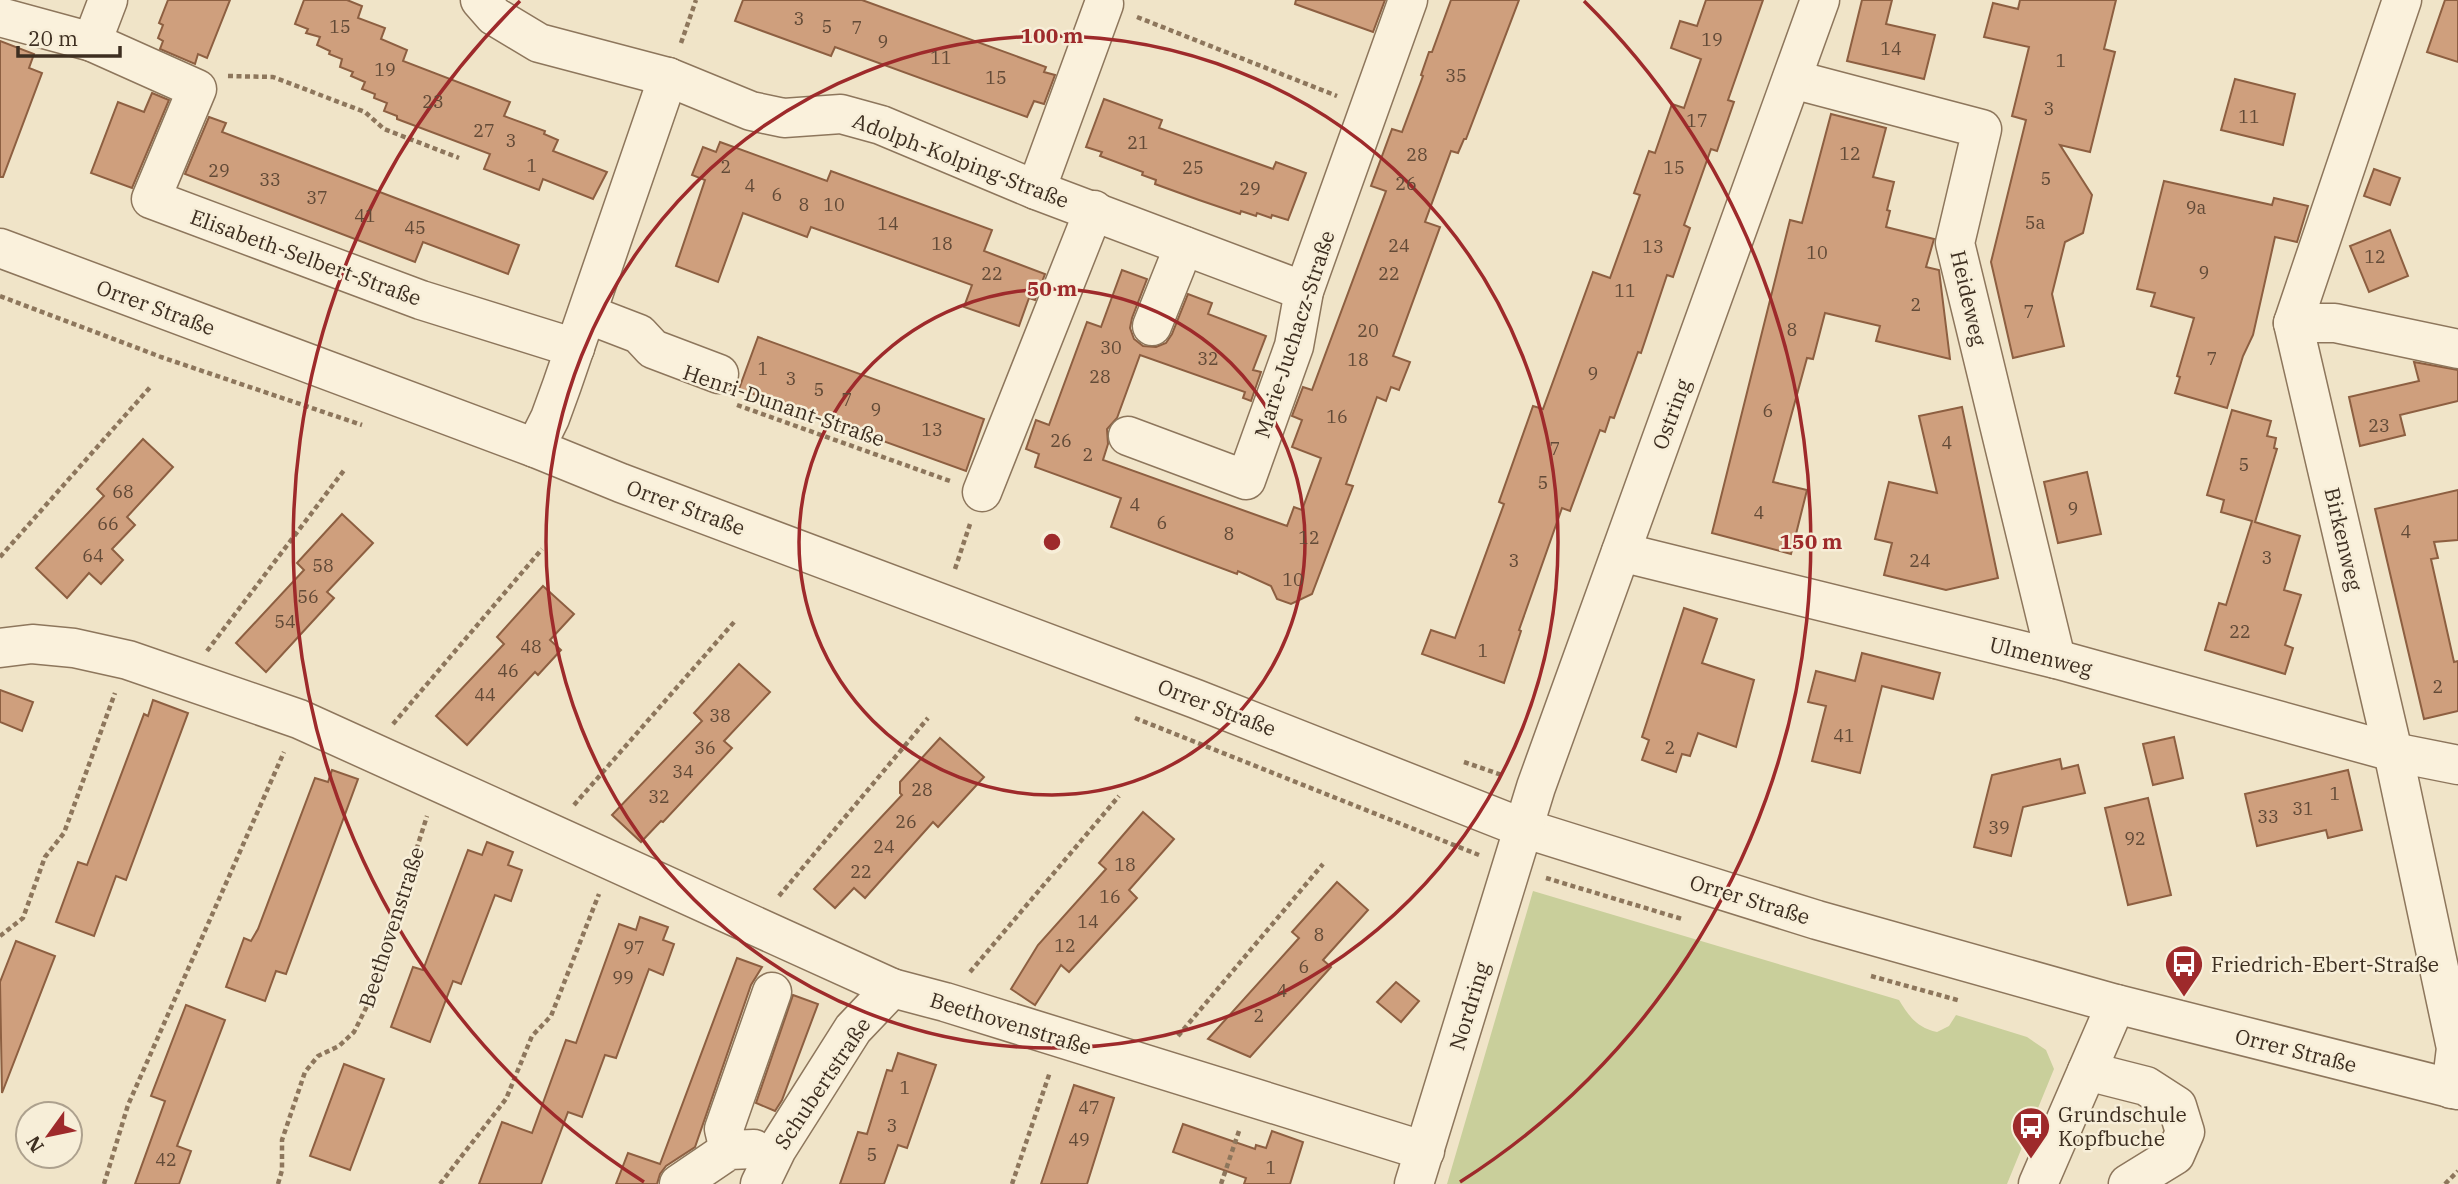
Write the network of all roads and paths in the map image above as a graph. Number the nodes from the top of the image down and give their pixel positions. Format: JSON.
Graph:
{"nodes":[{"id":1,"x":108,"y":0,"type":"edge"},
{"id":2,"x":480,"y":0,"type":"edge"},
{"id":3,"x":696,"y":0,"type":"edge"},
{"id":4,"x":1408,"y":0,"type":"edge"},
{"id":5,"x":1820,"y":0,"type":"edge"},
{"id":6,"x":2402,"y":0,"type":"edge"},
{"id":7,"x":1104,"y":4,"type":"joint"},
{"id":8,"x":0,"y":17,"type":"edge"},
{"id":9,"x":92,"y":42,"type":"junction"},
{"id":10,"x":668,"y":77,"type":"junction"},
{"id":11,"x":1791,"y":79,"type":"junction"},
{"id":12,"x":197,"y":89,"type":"junction"},
{"id":13,"x":1370,"y":109,"type":"junction"},
{"id":14,"x":458,"y":158,"type":"dead end"},
{"id":15,"x":1036,"y":190,"type":"junction"},
{"id":16,"x":1094,"y":210,"type":"junction"},
{"id":17,"x":1184,"y":246,"type":"junction"},
{"id":18,"x":0,"y":248,"type":"edge"},
{"id":19,"x":1304,"y":291,"type":"junction"},
{"id":20,"x":2293,"y":323,"type":"junction"},
{"id":21,"x":1152,"y":326,"type":"dead end"},
{"id":22,"x":581,"y":331,"type":"junction"},
{"id":23,"x":2458,"y":349,"type":"edge"},
{"id":24,"x":152,"y":386,"type":"dead end"},
{"id":25,"x":726,"y":389,"type":"joint"},
{"id":26,"x":1128,"y":436,"type":"dead end"},
{"id":27,"x":535,"y":448,"type":"junction"},
{"id":28,"x":345,"y":469,"type":"dead end"},
{"id":29,"x":982,"y":492,"type":"joint"},
{"id":30,"x":964,"y":541,"type":"dead end"},
{"id":31,"x":542,"y":549,"type":"dead end"},
{"id":32,"x":1622,"y":552,"type":"junction"},
{"id":33,"x":0,"y":556,"type":"edge"},
{"id":34,"x":953,"y":573,"type":"dead end"},
{"id":35,"x":734,"y":621,"type":"dead end"},
{"id":36,"x":0,"y":648,"type":"edge"},
{"id":37,"x":2056,"y":659,"type":"junction"},
{"id":38,"x":128,"y":660,"type":"junction"},
{"id":39,"x":186,"y":680,"type":"junction"},
{"id":40,"x":928,"y":718,"type":"dead end"},
{"id":41,"x":299,"y":719,"type":"junction"},
{"id":42,"x":370,"y":751,"type":"junction"},
{"id":43,"x":2393,"y":752,"type":"junction"},
{"id":44,"x":2458,"y":765,"type":"edge"},
{"id":45,"x":437,"y":782,"type":"junction"},
{"id":46,"x":1119,"y":796,"type":"dead end"},
{"id":47,"x":1523,"y":828,"type":"junction"},
{"id":48,"x":551,"y":832,"type":"junction"},
{"id":49,"x":611,"y":862,"type":"junction"},
{"id":50,"x":1323,"y":864,"type":"dead end"},
{"id":51,"x":754,"y":927,"type":"junction"},
{"id":52,"x":0,"y":936,"type":"edge"},
{"id":53,"x":892,"y":988,"type":"junction"},
{"id":54,"x":772,"y":992,"type":"dead end"},
{"id":55,"x":945,"y":1002,"type":"junction"},
{"id":56,"x":2116,"y":1004,"type":"junction"},
{"id":57,"x":1062,"y":1038,"type":"junction"},
{"id":58,"x":1152,"y":1066,"type":"junction"},
{"id":59,"x":2087,"y":1071,"type":"junction"},
{"id":60,"x":2454,"y":1089,"type":"edge"},
{"id":61,"x":1251,"y":1097,"type":"junction"},
{"id":62,"x":777,"y":1149,"type":"junction"},
{"id":63,"x":729,"y":1150,"type":"junction"},
{"id":64,"x":1419,"y":1167,"type":"edge"},
{"id":65,"x":2458,"y":1171,"type":"edge"},
{"id":66,"x":440,"y":1183,"type":"edge"},
{"id":67,"x":104,"y":1184,"type":"edge"},
{"id":68,"x":278,"y":1184,"type":"edge"},
{"id":69,"x":679,"y":1184,"type":"edge"},
{"id":70,"x":760,"y":1184,"type":"edge"},
{"id":71,"x":1012,"y":1184,"type":"edge"},
{"id":72,"x":1221,"y":1184,"type":"edge"},
{"id":73,"x":2038,"y":1184,"type":"edge"},
{"id":74,"x":2129,"y":1184,"type":"edge"},
{"id":75,"x":2445,"y":1184,"type":"edge"}],
"edges":[{"from":1,"to":9,"type":"street"},
{"from":2,"to":10,"type":"street","name":"Adolph-Kolping-Straße"},
{"from":3,"to":10,"type":"path"},
{"from":4,"to":13,"type":"street","name":"Marie-Juchacz-Straße"},
{"from":5,"to":11,"type":"street","name":"Ostring"},
{"from":6,"to":20,"type":"street"},
{"from":7,"to":13,"type":"path"},
{"from":7,"to":15,"type":"street"},
{"from":8,"to":9,"type":"street"},
{"from":9,"to":12,"type":"street"},
{"from":10,"to":15,"type":"street","name":"Adolph-Kolping-Straße"},
{"from":10,"to":22,"type":"street"},
{"from":11,"to":32,"type":"street","name":"Ostring"},
{"from":11,"to":37,"type":"street","name":"Heideweg"},
{"from":12,"to":14,"type":"path"},
{"from":12,"to":22,"type":"street","name":"Elisabeth-Selbert-Straße"},
{"from":13,"to":19,"type":"street","name":"Marie-Juchacz-Straße"},
{"from":15,"to":16,"type":"street","name":"Adolph-Kolping-Straße"},
{"from":16,"to":17,"type":"street","name":"Adolph-Kolping-Straße"},
{"from":16,"to":29,"type":"street"},
{"from":17,"to":19,"type":"street","name":"Adolph-Kolping-Straße"},
{"from":17,"to":21,"type":"street"},
{"from":18,"to":27,"type":"street","name":"Orrer Straße"},
{"from":19,"to":26,"type":"street","name":"Marie-Juchacz-Straße"},
{"from":20,"to":23,"type":"street"},
{"from":20,"to":43,"type":"street","name":"Birkenweg"},
{"from":22,"to":25,"type":"street"},
{"from":22,"to":27,"type":"street"},
{"from":24,"to":33,"type":"path"},
{"from":25,"to":29,"type":"path","name":"Henri-Dunant-Straße"},
{"from":27,"to":47,"type":"street","name":"Orrer Straße"},
{"from":28,"to":39,"type":"path"},
{"from":30,"to":34,"type":"path"},
{"from":31,"to":42,"type":"path"},
{"from":32,"to":37,"type":"street","name":"Ulmenweg"},
{"from":32,"to":47,"type":"street","name":"Ostring"},
{"from":35,"to":48,"type":"path"},
{"from":36,"to":38,"type":"street","name":"Beethovenstraße"},
{"from":37,"to":43,"type":"street","name":"Ulmenweg"},
{"from":38,"to":39,"type":"street","name":"Beethovenstraße"},
{"from":38,"to":52,"type":"path"},
{"from":39,"to":41,"type":"street","name":"Beethovenstraße"},
{"from":40,"to":51,"type":"path"},
{"from":41,"to":42,"type":"street","name":"Beethovenstraße"},
{"from":41,"to":67,"type":"path"},
{"from":42,"to":45,"type":"street","name":"Beethovenstraße"},
{"from":43,"to":44,"type":"street","name":"Ulmenweg"},
{"from":43,"to":60,"type":"street","name":"Birkenweg"},
{"from":45,"to":48,"type":"street","name":"Beethovenstraße"},
{"from":45,"to":68,"type":"path","name":"Beethovenstraße"},
{"from":46,"to":55,"type":"path"},
{"from":47,"to":56,"type":"street","name":"Orrer Straße"},
{"from":47,"to":64,"type":"street","name":"Nordring"},
{"from":48,"to":49,"type":"street","name":"Beethovenstraße"},
{"from":49,"to":51,"type":"street","name":"Beethovenstraße"},
{"from":49,"to":66,"type":"path"},
{"from":50,"to":58,"type":"path"},
{"from":51,"to":53,"type":"street","name":"Beethovenstraße"},
{"from":53,"to":55,"type":"street","name":"Beethovenstraße"},
{"from":53,"to":62,"type":"street","name":"Schubertstraße"},
{"from":54,"to":63,"type":"street"},
{"from":55,"to":57,"type":"street","name":"Beethovenstraße"},
{"from":56,"to":59,"type":"street"},
{"from":56,"to":60,"type":"street","name":"Orrer Straße"},
{"from":57,"to":58,"type":"street","name":"Beethovenstraße"},
{"from":57,"to":71,"type":"path"},
{"from":58,"to":61,"type":"street","name":"Beethovenstraße"},
{"from":59,"to":73,"type":"street"},
{"from":59,"to":74,"type":"street"},
{"from":61,"to":64,"type":"street","name":"Beethovenstraße"},
{"from":61,"to":72,"type":"path"},
{"from":62,"to":63,"type":"street"},
{"from":62,"to":70,"type":"street","name":"Schubertstraße"},
{"from":63,"to":69,"type":"street"},
{"from":65,"to":75,"type":"path"}]}
